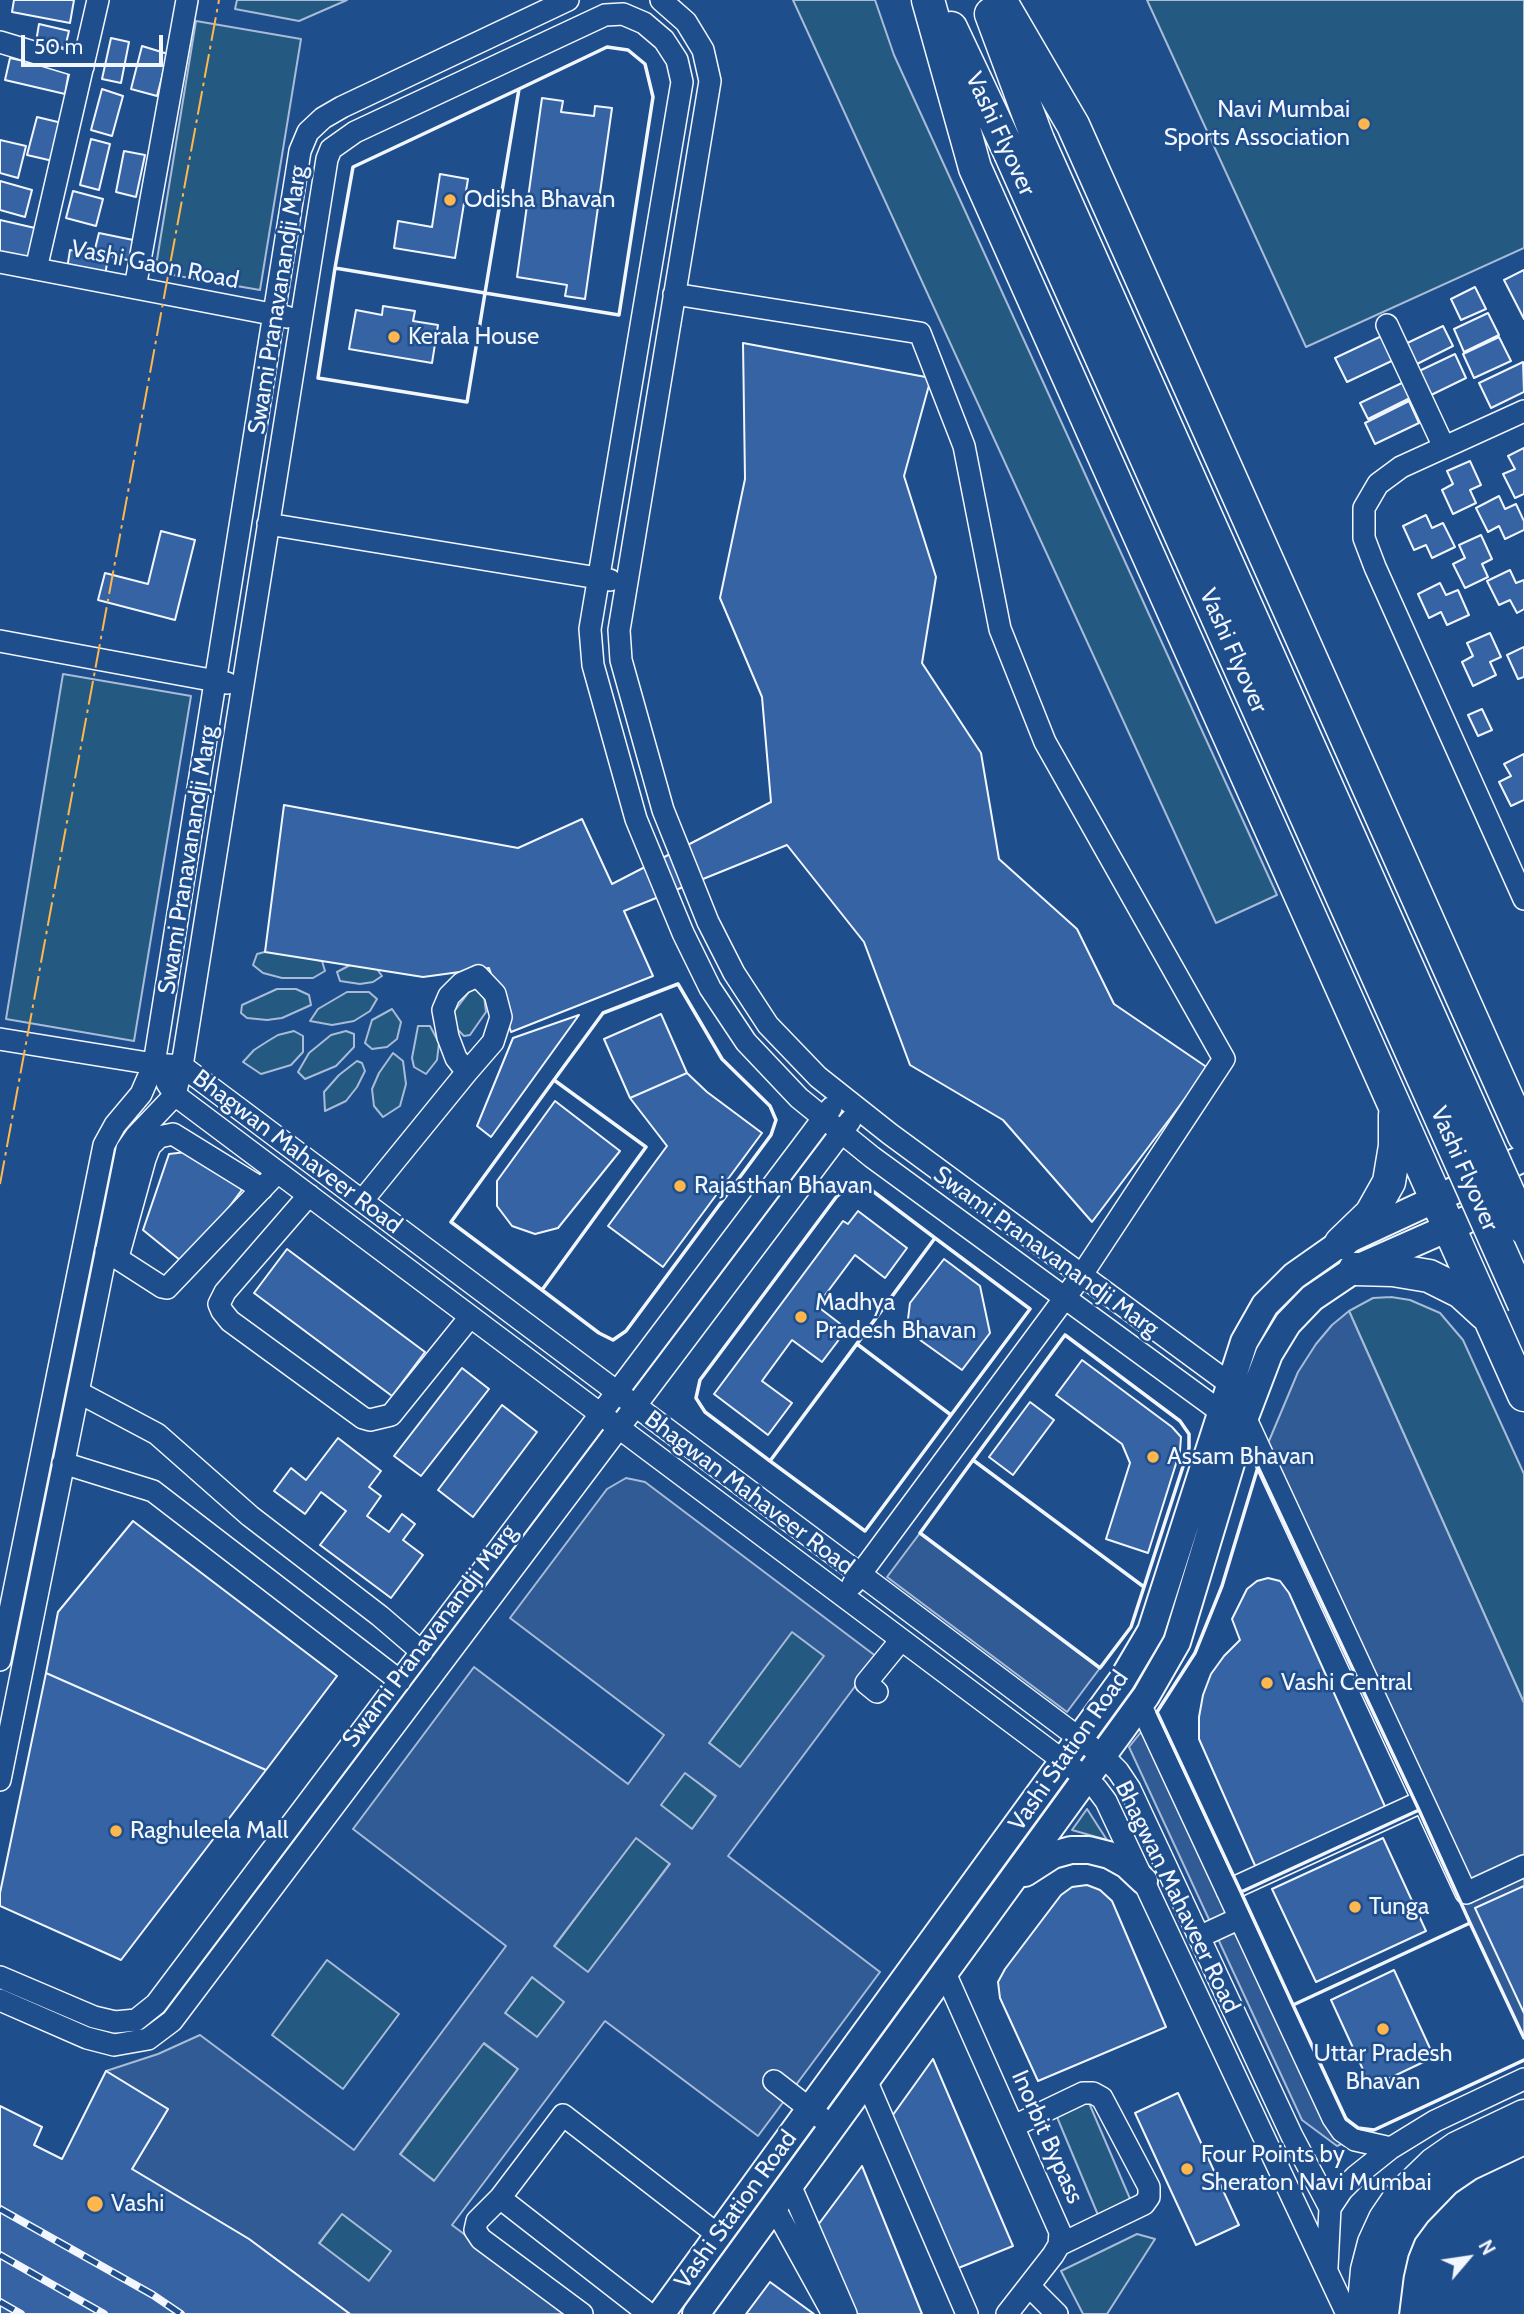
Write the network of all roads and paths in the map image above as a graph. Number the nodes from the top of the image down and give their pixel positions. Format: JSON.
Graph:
{"nodes":[{"id":1,"x":98,"y":0,"type":"edge"},
{"id":2,"x":187,"y":0,"type":"edge"},
{"id":3,"x":568,"y":0,"type":"edge"},
{"id":4,"x":661,"y":0,"type":"edge"},
{"id":5,"x":928,"y":0,"type":"edge"},
{"id":6,"x":938,"y":0,"type":"edge"},
{"id":7,"x":986,"y":0,"type":"edge"},
{"id":8,"x":1000,"y":0,"type":"edge"},
{"id":9,"x":0,"y":42,"type":"edge"},
{"id":10,"x":83,"y":66,"type":"junction"},
{"id":11,"x":1024,"y":147,"type":"junction"},
{"id":12,"x":0,"y":262,"type":"edge"},
{"id":13,"x":36,"y":269,"type":"junction"},
{"id":14,"x":135,"y":288,"type":"junction"},
{"id":15,"x":674,"y":293,"type":"junction"},
{"id":16,"x":273,"y":314,"type":"junction"},
{"id":17,"x":301,"y":320,"type":"junction"},
{"id":18,"x":1387,"y":325,"type":"dead end"},
{"id":19,"x":1524,"y":411,"type":"edge"},
{"id":20,"x":1444,"y":447,"type":"junction"},
{"id":21,"x":268,"y":524,"type":"junction"},
{"id":22,"x":598,"y":578,"type":"junction"},
{"id":23,"x":626,"y":583,"type":"junction"},
{"id":24,"x":0,"y":641,"type":"edge"},
{"id":25,"x":215,"y":681,"type":"junction"},
{"id":26,"x":243,"y":686,"type":"junction"},
{"id":27,"x":1516,"y":860,"type":"edge"},
{"id":28,"x":1524,"y":899,"type":"edge"},
{"id":29,"x":0,"y":1038,"type":"edge"},
{"id":30,"x":1491,"y":1063,"type":"junction"},
{"id":31,"x":153,"y":1064,"type":"junction"},
{"id":32,"x":182,"y":1066,"type":"junction"},
{"id":33,"x":467,"y":1072,"type":"dead end"},
{"id":34,"x":1524,"y":1091,"type":"edge"},
{"id":35,"x":175,"y":1095,"type":"junction"},
{"id":36,"x":841,"y":1095,"type":"junction"},
{"id":37,"x":860,"y":1108,"type":"junction"},
{"id":38,"x":1395,"y":1108,"type":"junction"},
{"id":39,"x":824,"y":1118,"type":"junction"},
{"id":40,"x":842,"y":1132,"type":"junction"},
{"id":41,"x":1524,"y":1136,"type":"edge"},
{"id":42,"x":1524,"y":1158,"type":"edge"},
{"id":43,"x":278,"y":1171,"type":"junction"},
{"id":44,"x":262,"y":1189,"type":"junction"},
{"id":45,"x":1524,"y":1194,"type":"edge"},
{"id":46,"x":309,"y":1195,"type":"junction"},
{"id":47,"x":1436,"y":1198,"type":"junction"},
{"id":48,"x":362,"y":1201,"type":"junction"},
{"id":49,"x":1450,"y":1228,"type":"junction"},
{"id":50,"x":1524,"y":1228,"type":"edge"},
{"id":51,"x":112,"y":1255,"type":"junction"},
{"id":52,"x":1348,"y":1256,"type":"junction"},
{"id":53,"x":1081,"y":1276,"type":"junction"},
{"id":54,"x":1065,"y":1297,"type":"junction"},
{"id":55,"x":1524,"y":1304,"type":"edge"},
{"id":56,"x":470,"y":1317,"type":"junction"},
{"id":57,"x":1491,"y":1320,"type":"junction"},
{"id":58,"x":1230,"y":1384,"type":"junction"},
{"id":59,"x":78,"y":1392,"type":"junction"},
{"id":60,"x":618,"y":1392,"type":"junction"},
{"id":61,"x":1524,"y":1395,"type":"edge"},
{"id":62,"x":636,"y":1406,"type":"junction"},
{"id":63,"x":601,"y":1415,"type":"junction"},
{"id":64,"x":1233,"y":1415,"type":"junction"},
{"id":65,"x":619,"y":1428,"type":"junction"},
{"id":66,"x":63,"y":1463,"type":"junction"},
{"id":67,"x":525,"y":1515,"type":"junction"},
{"id":68,"x":543,"y":1529,"type":"junction"},
{"id":69,"x":1181,"y":1539,"type":"junction"},
{"id":70,"x":1208,"y":1546,"type":"junction"},
{"id":71,"x":9,"y":1572,"type":"edge"},
{"id":72,"x":860,"y":1574,"type":"junction"},
{"id":73,"x":40,"y":1578,"type":"junction"},
{"id":74,"x":844,"y":1597,"type":"junction"},
{"id":75,"x":901,"y":1640,"type":"junction"},
{"id":76,"x":422,"y":1652,"type":"junction"},
{"id":77,"x":0,"y":1660,"type":"edge"},
{"id":78,"x":400,"y":1681,"type":"junction"},
{"id":79,"x":877,"y":1692,"type":"dead end"},
{"id":80,"x":1140,"y":1704,"type":"junction"},
{"id":81,"x":367,"y":1725,"type":"junction"},
{"id":82,"x":1080,"y":1738,"type":"junction"},
{"id":83,"x":385,"y":1739,"type":"junction"},
{"id":84,"x":1103,"y":1756,"type":"junction"},
{"id":85,"x":1064,"y":1761,"type":"junction"},
{"id":86,"x":1086,"y":1778,"type":"junction"},
{"id":87,"x":0,"y":1780,"type":"edge"},
{"id":88,"x":1423,"y":1801,"type":"junction"},
{"id":89,"x":1524,"y":1866,"type":"edge"},
{"id":90,"x":1144,"y":1881,"type":"junction"},
{"id":91,"x":1009,"y":1885,"type":"junction"},
{"id":92,"x":1227,"y":1891,"type":"junction"},
{"id":93,"x":1240,"y":1918,"type":"junction"},
{"id":94,"x":1199,"y":1937,"type":"junction"},
{"id":95,"x":945,"y":1973,"type":"junction"},
{"id":96,"x":0,"y":1977,"type":"edge"},
{"id":97,"x":169,"y":1987,"type":"junction"},
{"id":98,"x":0,"y":2000,"type":"edge"},
{"id":99,"x":187,"y":2001,"type":"junction"},
{"id":100,"x":1524,"y":2079,"type":"edge"},
{"id":101,"x":774,"y":2081,"type":"dead end"},
{"id":102,"x":863,"y":2084,"type":"junction"},
{"id":103,"x":810,"y":2109,"type":"junction"},
{"id":104,"x":1524,"y":2116,"type":"edge"},
{"id":105,"x":1014,"y":2126,"type":"junction"},
{"id":106,"x":832,"y":2127,"type":"junction"},
{"id":107,"x":1524,"y":2141,"type":"edge"},
{"id":108,"x":1391,"y":2148,"type":"junction"},
{"id":109,"x":790,"y":2185,"type":"junction"},
{"id":110,"x":500,"y":2199,"type":"junction"},
{"id":111,"x":774,"y":2207,"type":"junction"},
{"id":112,"x":1330,"y":2208,"type":"junction"},
{"id":113,"x":719,"y":2235,"type":"junction"},
{"id":114,"x":1059,"y":2245,"type":"junction"},
{"id":115,"x":1327,"y":2271,"type":"junction"},
{"id":116,"x":1029,"y":2286,"type":"junction"},
{"id":117,"x":582,"y":2314,"type":"edge"},
{"id":118,"x":649,"y":2314,"type":"edge"},
{"id":119,"x":661,"y":2314,"type":"edge"},
{"id":120,"x":696,"y":2314,"type":"edge"},
{"id":121,"x":833,"y":2314,"type":"edge"},
{"id":122,"x":846,"y":2314,"type":"edge"},
{"id":123,"x":957,"y":2314,"type":"edge"},
{"id":124,"x":967,"y":2314,"type":"edge"},
{"id":125,"x":1007,"y":2314,"type":"edge"},
{"id":126,"x":1058,"y":2314,"type":"edge"},
{"id":127,"x":1347,"y":2314,"type":"edge"},
{"id":128,"x":1363,"y":2314,"type":"edge"},
{"id":129,"x":1385,"y":2314,"type":"edge"}],
"edges":[{"from":1,"to":10,"type":"street"},
{"from":2,"to":14,"type":"street"},
{"from":3,"to":16,"type":"street","name":"Swami Pranavanandji Marg"},
{"from":4,"to":15,"type":"street","name":"Swami Pranavanandji Marg"},
{"from":5,"to":38,"type":"highway"},
{"from":6,"to":11,"type":"highway","name":"Vashi Flyover"},
{"from":7,"to":11,"type":"highway","name":"Vashi Flyover"},
{"from":8,"to":30,"type":"highway"},
{"from":9,"to":10,"type":"street"},
{"from":10,"to":13,"type":"street"},
{"from":11,"to":50,"type":"highway","name":"Vashi Flyover","bridge":true},
{"from":11,"to":55,"type":"highway","name":"Vashi Flyover","bridge":true},
{"from":12,"to":13,"type":"street","name":"Vashi Gaon Road"},
{"from":13,"to":14,"type":"street","name":"Vashi Gaon Road"},
{"from":14,"to":16,"type":"street","name":"Vashi Gaon Road"},
{"from":15,"to":23,"type":"street","name":"Swami Pranavanandji Marg"},
{"from":15,"to":53,"type":"street"},
{"from":16,"to":17,"type":"street","name":"Vashi Gaon Road"},
{"from":16,"to":25,"type":"street","name":"Swami Pranavanandji Marg"},
{"from":17,"to":21,"type":"street","name":"Swami Pranavanandji Marg"},
{"from":17,"to":22,"type":"street","name":"Swami Pranavanandji Marg"},
{"from":18,"to":20,"type":"street"},
{"from":19,"to":20,"type":"street"},
{"from":20,"to":27,"type":"street"},
{"from":21,"to":22,"type":"street"},
{"from":21,"to":26,"type":"street","name":"Swami Pranavanandji Marg"},
{"from":22,"to":23,"type":"street"},
{"from":22,"to":39,"type":"street","name":"Swami Pranavanandji Marg"},
{"from":23,"to":36,"type":"street","name":"Swami Pranavanandji Marg"},
{"from":24,"to":25,"type":"street"},
{"from":25,"to":26,"type":"street"},
{"from":25,"to":31,"type":"street","name":"Swami Pranavanandji Marg"},
{"from":26,"to":32,"type":"street","name":"Swami Pranavanandji Marg"},
{"from":27,"to":28,"type":"street"},
{"from":29,"to":31,"type":"street"},
{"from":30,"to":34,"type":"highway"},
{"from":30,"to":41,"type":"highway"},
{"from":31,"to":32,"type":"street","name":"Bhagwan Mahaveer Road"},
{"from":31,"to":35,"type":"street","name":"Bhagwan Mahaveer Road"},
{"from":31,"to":71,"type":"street","name":"Swami Pranavanandji Marg"},
{"from":32,"to":35,"type":"street","name":"Swami Pranavanandji Marg"},
{"from":32,"to":48,"type":"street","name":"Bhagwan Mahaveer Road"},
{"from":33,"to":48,"type":"street"},
{"from":35,"to":43,"type":"street","name":"Bhagwan Mahaveer Road"},
{"from":35,"to":51,"type":"street","name":"Swami Pranavanandji Marg"},
{"from":36,"to":37,"type":"street","name":"Swami Pranavanandji Marg"},
{"from":36,"to":39,"type":"street","name":"Swami Pranavanandji Marg"},
{"from":37,"to":40,"type":"street","name":"Swami Pranavanandji Marg"},
{"from":37,"to":53,"type":"street","name":"Swami Pranavanandji Marg"},
{"from":38,"to":47,"type":"highway"},
{"from":38,"to":52,"type":"highway"},
{"from":39,"to":40,"type":"street","name":"Swami Pranavanandji Marg"},
{"from":39,"to":60,"type":"street","name":"Swami Pranavanandji Marg"},
{"from":40,"to":54,"type":"street","name":"Swami Pranavanandji Marg"},
{"from":40,"to":62,"type":"street","name":"Swami Pranavanandji Marg"},
{"from":42,"to":47,"type":"main road","name":"Vashi Station Road"},
{"from":43,"to":44,"type":"street"},
{"from":43,"to":46,"type":"street","name":"Bhagwan Mahaveer Road"},
{"from":44,"to":51,"type":"street"},
{"from":44,"to":51,"type":"street"},
{"from":45,"to":49,"type":"main road","name":"Vashi Station Road"},
{"from":46,"to":56,"type":"street","name":"Bhagwan Mahaveer Road"},
{"from":46,"to":56,"type":"street"},
{"from":47,"to":49,"type":"highway"},
{"from":47,"to":52,"type":"main road","name":"Vashi Station Road"},
{"from":48,"to":60,"type":"street","name":"Bhagwan Mahaveer Road"},
{"from":49,"to":52,"type":"main road","name":"Vashi Station Road"},
{"from":49,"to":57,"type":"highway"},
{"from":51,"to":59,"type":"street","name":"Swami Pranavanandji Marg"},
{"from":52,"to":57,"type":"highway"},
{"from":52,"to":58,"type":"main road","name":"Vashi Station Road"},
{"from":52,"to":64,"type":"main road","name":"Vashi Station Road"},
{"from":53,"to":54,"type":"street"},
{"from":53,"to":58,"type":"street","name":"Swami Pranavanandji Marg"},
{"from":54,"to":64,"type":"street","name":"Swami Pranavanandji Marg"},
{"from":54,"to":72,"type":"street"},
{"from":56,"to":63,"type":"street","name":"Bhagwan Mahaveer Road"},
{"from":57,"to":61,"type":"highway"},
{"from":58,"to":64,"type":"main road","name":"Vashi Station Road"},
{"from":59,"to":66,"type":"street","name":"Swami Pranavanandji Marg"},
{"from":59,"to":76,"type":"street"},
{"from":60,"to":62,"type":"street","name":"Bhagwan Mahaveer Road"},
{"from":60,"to":63,"type":"street","name":"Swami Pranavanandji Marg"},
{"from":62,"to":65,"type":"street","name":"Swami Pranavanandji Marg"},
{"from":62,"to":72,"type":"street","name":"Bhagwan Mahaveer Road"},
{"from":63,"to":65,"type":"street","name":"Bhagwan Mahaveer Road"},
{"from":63,"to":67,"type":"street","name":"Swami Pranavanandji Marg"},
{"from":64,"to":69,"type":"main road","name":"Vashi Station Road"},
{"from":64,"to":70,"type":"main road","name":"Vashi Station Road"},
{"from":64,"to":88,"type":"street"},
{"from":65,"to":68,"type":"street","name":"Swami Pranavanandji Marg"},
{"from":65,"to":74,"type":"street","name":"Bhagwan Mahaveer Road"},
{"from":66,"to":73,"type":"street","name":"Swami Pranavanandji Marg"},
{"from":66,"to":78,"type":"street"},
{"from":67,"to":68,"type":"street"},
{"from":67,"to":76,"type":"street","name":"Swami Pranavanandji Marg"},
{"from":68,"to":83,"type":"street","name":"Swami Pranavanandji Marg"},
{"from":69,"to":70,"type":"main road"},
{"from":69,"to":82,"type":"main road","name":"Vashi Station Road"},
{"from":70,"to":80,"type":"main road","name":"Vashi Station Road"},
{"from":71,"to":73,"type":"street"},
{"from":71,"to":77,"type":"street","name":"Swami Pranavanandji Marg"},
{"from":72,"to":74,"type":"street"},
{"from":72,"to":82,"type":"street","name":"Bhagwan Mahaveer Road"},
{"from":73,"to":87,"type":"street","name":"Swami Pranavanandji Marg"},
{"from":74,"to":75,"type":"street","name":"Bhagwan Mahaveer Road"},
{"from":75,"to":79,"type":"street"},
{"from":75,"to":85,"type":"street","name":"Bhagwan Mahaveer Road"},
{"from":76,"to":78,"type":"street","name":"Swami Pranavanandji Marg"},
{"from":78,"to":81,"type":"street","name":"Swami Pranavanandji Marg"},
{"from":80,"to":84,"type":"main road","name":"Vashi Station Road"},
{"from":80,"to":92,"type":"street"},
{"from":81,"to":83,"type":"street"},
{"from":81,"to":97,"type":"street","name":"Swami Pranavanandji Marg"},
{"from":82,"to":84,"type":"street","name":"Bhagwan Mahaveer Road"},
{"from":82,"to":85,"type":"main road","name":"Vashi Station Road"},
{"from":83,"to":99,"type":"street","name":"Swami Pranavanandji Marg"},
{"from":84,"to":86,"type":"main road","name":"Vashi Station Road"},
{"from":84,"to":94,"type":"street","name":"Bhagwan Mahaveer Road"},
{"from":85,"to":86,"type":"street","name":"Bhagwan Mahaveer Road"},
{"from":85,"to":103,"type":"main road","name":"Vashi Station Road"},
{"from":86,"to":90,"type":"street","name":"Bhagwan Mahaveer Road"},
{"from":86,"to":91,"type":"main road","name":"Vashi Station Road"},
{"from":88,"to":89,"type":"street"},
{"from":88,"to":92,"type":"street"},
{"from":90,"to":91,"type":"main road"},
{"from":90,"to":115,"type":"street","name":"Bhagwan Mahaveer Road"},
{"from":91,"to":95,"type":"main road","name":"Vashi Station Road"},
{"from":92,"to":93,"type":"street"},
{"from":93,"to":94,"type":"street"},
{"from":93,"to":108,"type":"street"},
{"from":94,"to":112,"type":"street","name":"Bhagwan Mahaveer Road"},
{"from":95,"to":102,"type":"main road","name":"Vashi Station Road"},
{"from":95,"to":105,"type":"street","name":"Inorbit Bypass"},
{"from":96,"to":97,"type":"street","name":"Swami Pranavanandji Marg"},
{"from":97,"to":99,"type":"street"},
{"from":98,"to":99,"type":"street","name":"Swami Pranavanandji Marg"},
{"from":100,"to":108,"type":"street"},
{"from":101,"to":103,"type":"street"},
{"from":102,"to":106,"type":"main road","name":"Vashi Station Road"},
{"from":102,"to":123,"type":"street"},
{"from":102,"to":124,"type":"street"},
{"from":103,"to":106,"type":"street"},
{"from":103,"to":113,"type":"main road","name":"Vashi Station Road"},
{"from":104,"to":128,"type":"highway"},
{"from":105,"to":114,"type":"street","name":"Inorbit Bypass"},
{"from":105,"to":114,"type":"street"},
{"from":106,"to":109,"type":"main road","name":"Vashi Station Road"},
{"from":107,"to":129,"type":"main road"},
{"from":108,"to":112,"type":"street"},
{"from":109,"to":111,"type":"main road","name":"Vashi Station Road"},
{"from":109,"to":122,"type":"street"},
{"from":110,"to":113,"type":"street"},
{"from":110,"to":117,"type":"street"},
{"from":110,"to":118,"type":"street"},
{"from":111,"to":120,"type":"main road","name":"Vashi Station Road"},
{"from":111,"to":121,"type":"street"},
{"from":112,"to":115,"type":"street"},
{"from":113,"to":119,"type":"main road","name":"Vashi Station Road"},
{"from":114,"to":116,"type":"street","name":"Inorbit Bypass"},
{"from":115,"to":127,"type":"street","name":"Bhagwan Mahaveer Road"},
{"from":116,"to":125,"type":"street","name":"Inorbit Bypass"},
{"from":116,"to":126,"type":"street"}]}
